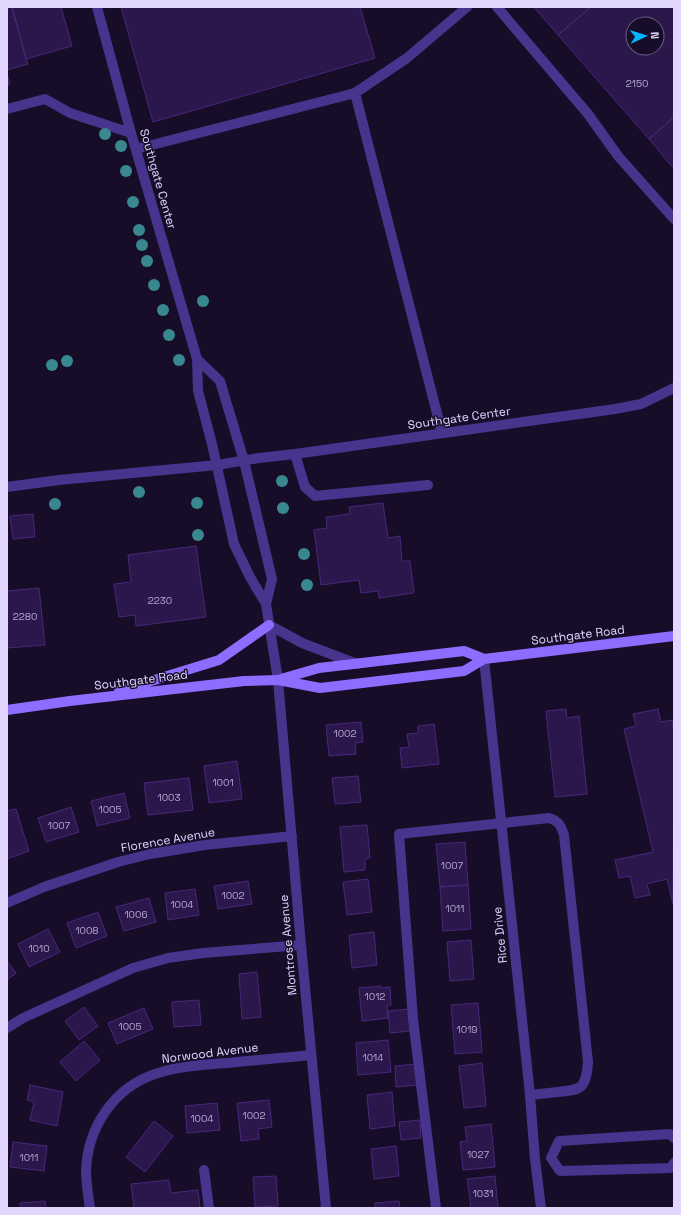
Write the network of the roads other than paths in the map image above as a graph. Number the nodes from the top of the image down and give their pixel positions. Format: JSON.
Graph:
{"nodes":[{"id":1,"x":97,"y":7,"type":"edge"},
{"id":2,"x":467,"y":7,"type":"edge"},
{"id":3,"x":497,"y":7,"type":"edge"},
{"id":4,"x":355,"y":93,"type":"junction"},
{"id":5,"x":7,"y":109,"type":"edge"},
{"id":6,"x":131,"y":133,"type":"junction"},
{"id":7,"x":136,"y":149,"type":"junction"},
{"id":8,"x":674,"y":219,"type":"edge"},
{"id":9,"x":197,"y":358,"type":"junction"},
{"id":10,"x":674,"y":388,"type":"edge"},
{"id":11,"x":442,"y":433,"type":"junction"},
{"id":12,"x":295,"y":454,"type":"junction"},
{"id":13,"x":244,"y":461,"type":"junction"},
{"id":14,"x":217,"y":465,"type":"junction"},
{"id":15,"x":428,"y":485,"type":"dead end"},
{"id":16,"x":7,"y":487,"type":"edge"},
{"id":17,"x":266,"y":604,"type":"junction"},
{"id":18,"x":270,"y":625,"type":"junction"},
{"id":19,"x":674,"y":637,"type":"edge"},
{"id":20,"x":484,"y":660,"type":"junction"},
{"id":21,"x":357,"y":664,"type":"junction"},
{"id":22,"x":278,"y":680,"type":"junction"},
{"id":23,"x":95,"y":698,"type":"junction"},
{"id":24,"x":7,"y":710,"type":"edge"},
{"id":25,"x":501,"y":822,"type":"junction"},
{"id":26,"x":292,"y":836,"type":"junction"},
{"id":27,"x":7,"y":903,"type":"edge"},
{"id":28,"x":301,"y":945,"type":"junction"},
{"id":29,"x":7,"y":1028,"type":"edge"},
{"id":30,"x":311,"y":1055,"type":"junction"},
{"id":31,"x":530,"y":1095,"type":"junction"},
{"id":32,"x":674,"y":1138,"type":"edge"},
{"id":33,"x":551,"y":1158,"type":"junction"},
{"id":34,"x":535,"y":1159,"type":"junction"},
{"id":35,"x":674,"y":1163,"type":"edge"},
{"id":36,"x":204,"y":1170,"type":"dead end"},
{"id":37,"x":90,"y":1208,"type":"edge"},
{"id":38,"x":209,"y":1208,"type":"edge"},
{"id":39,"x":326,"y":1208,"type":"edge"},
{"id":40,"x":436,"y":1208,"type":"edge"},
{"id":41,"x":541,"y":1208,"type":"edge"}],
"edges":[{"from":1,"to":6,"type":"street","name":"Southgate Center"},
{"from":2,"to":4,"type":"street"},
{"from":3,"to":8,"type":"street"},
{"from":4,"to":7,"type":"street"},
{"from":4,"to":11,"type":"street"},
{"from":5,"to":6,"type":"street"},
{"from":6,"to":7,"type":"street","name":"Southgate Center"},
{"from":7,"to":9,"type":"street","name":"Southgate Center"},
{"from":9,"to":13,"type":"street","name":"Southgate Center"},
{"from":9,"to":14,"type":"street","name":"Southgate Center"},
{"from":10,"to":11,"type":"street","name":"Southgate Center"},
{"from":11,"to":12,"type":"street","name":"Southgate Center"},
{"from":12,"to":13,"type":"street","name":"Southgate Center"},
{"from":12,"to":15,"type":"street"},
{"from":13,"to":14,"type":"street","name":"Southgate Center"},
{"from":13,"to":17,"type":"street","name":"Southgate Center"},
{"from":14,"to":16,"type":"street","name":"Southgate Center"},
{"from":14,"to":17,"type":"street","name":"Southgate Center"},
{"from":17,"to":18,"type":"street","name":"Southgate Center"},
{"from":18,"to":21,"type":"street"},
{"from":18,"to":22,"type":"street","name":"Southgate Center"},
{"from":18,"to":23,"type":"street"},
{"from":19,"to":20,"type":"street","name":"Southgate Road"},
{"from":20,"to":21,"type":"street","name":"Southgate Road"},
{"from":20,"to":22,"type":"street","name":"Southgate Road"},
{"from":20,"to":25,"type":"street","name":"Rice Drive"},
{"from":21,"to":22,"type":"street","name":"Southgate Road"},
{"from":22,"to":23,"type":"street","name":"Southgate Road"},
{"from":22,"to":26,"type":"street","name":"Montrose Avenue"},
{"from":23,"to":24,"type":"street","name":"Southgate Road"},
{"from":25,"to":31,"type":"street","name":"Rice Drive"},
{"from":25,"to":31,"type":"street"},
{"from":25,"to":40,"type":"street"},
{"from":26,"to":27,"type":"street","name":"Florence Avenue"},
{"from":26,"to":28,"type":"street","name":"Montrose Avenue"},
{"from":28,"to":29,"type":"street"},
{"from":28,"to":30,"type":"street","name":"Montrose Avenue"},
{"from":30,"to":37,"type":"street","name":"Norwood Avenue"},
{"from":30,"to":39,"type":"street","name":"Montrose Avenue"},
{"from":31,"to":34,"type":"street","name":"Rice Drive"},
{"from":32,"to":33,"type":"street"},
{"from":33,"to":34,"type":"street"},
{"from":33,"to":35,"type":"street"},
{"from":34,"to":41,"type":"street","name":"Rice Drive"},
{"from":36,"to":38,"type":"street"}]}
